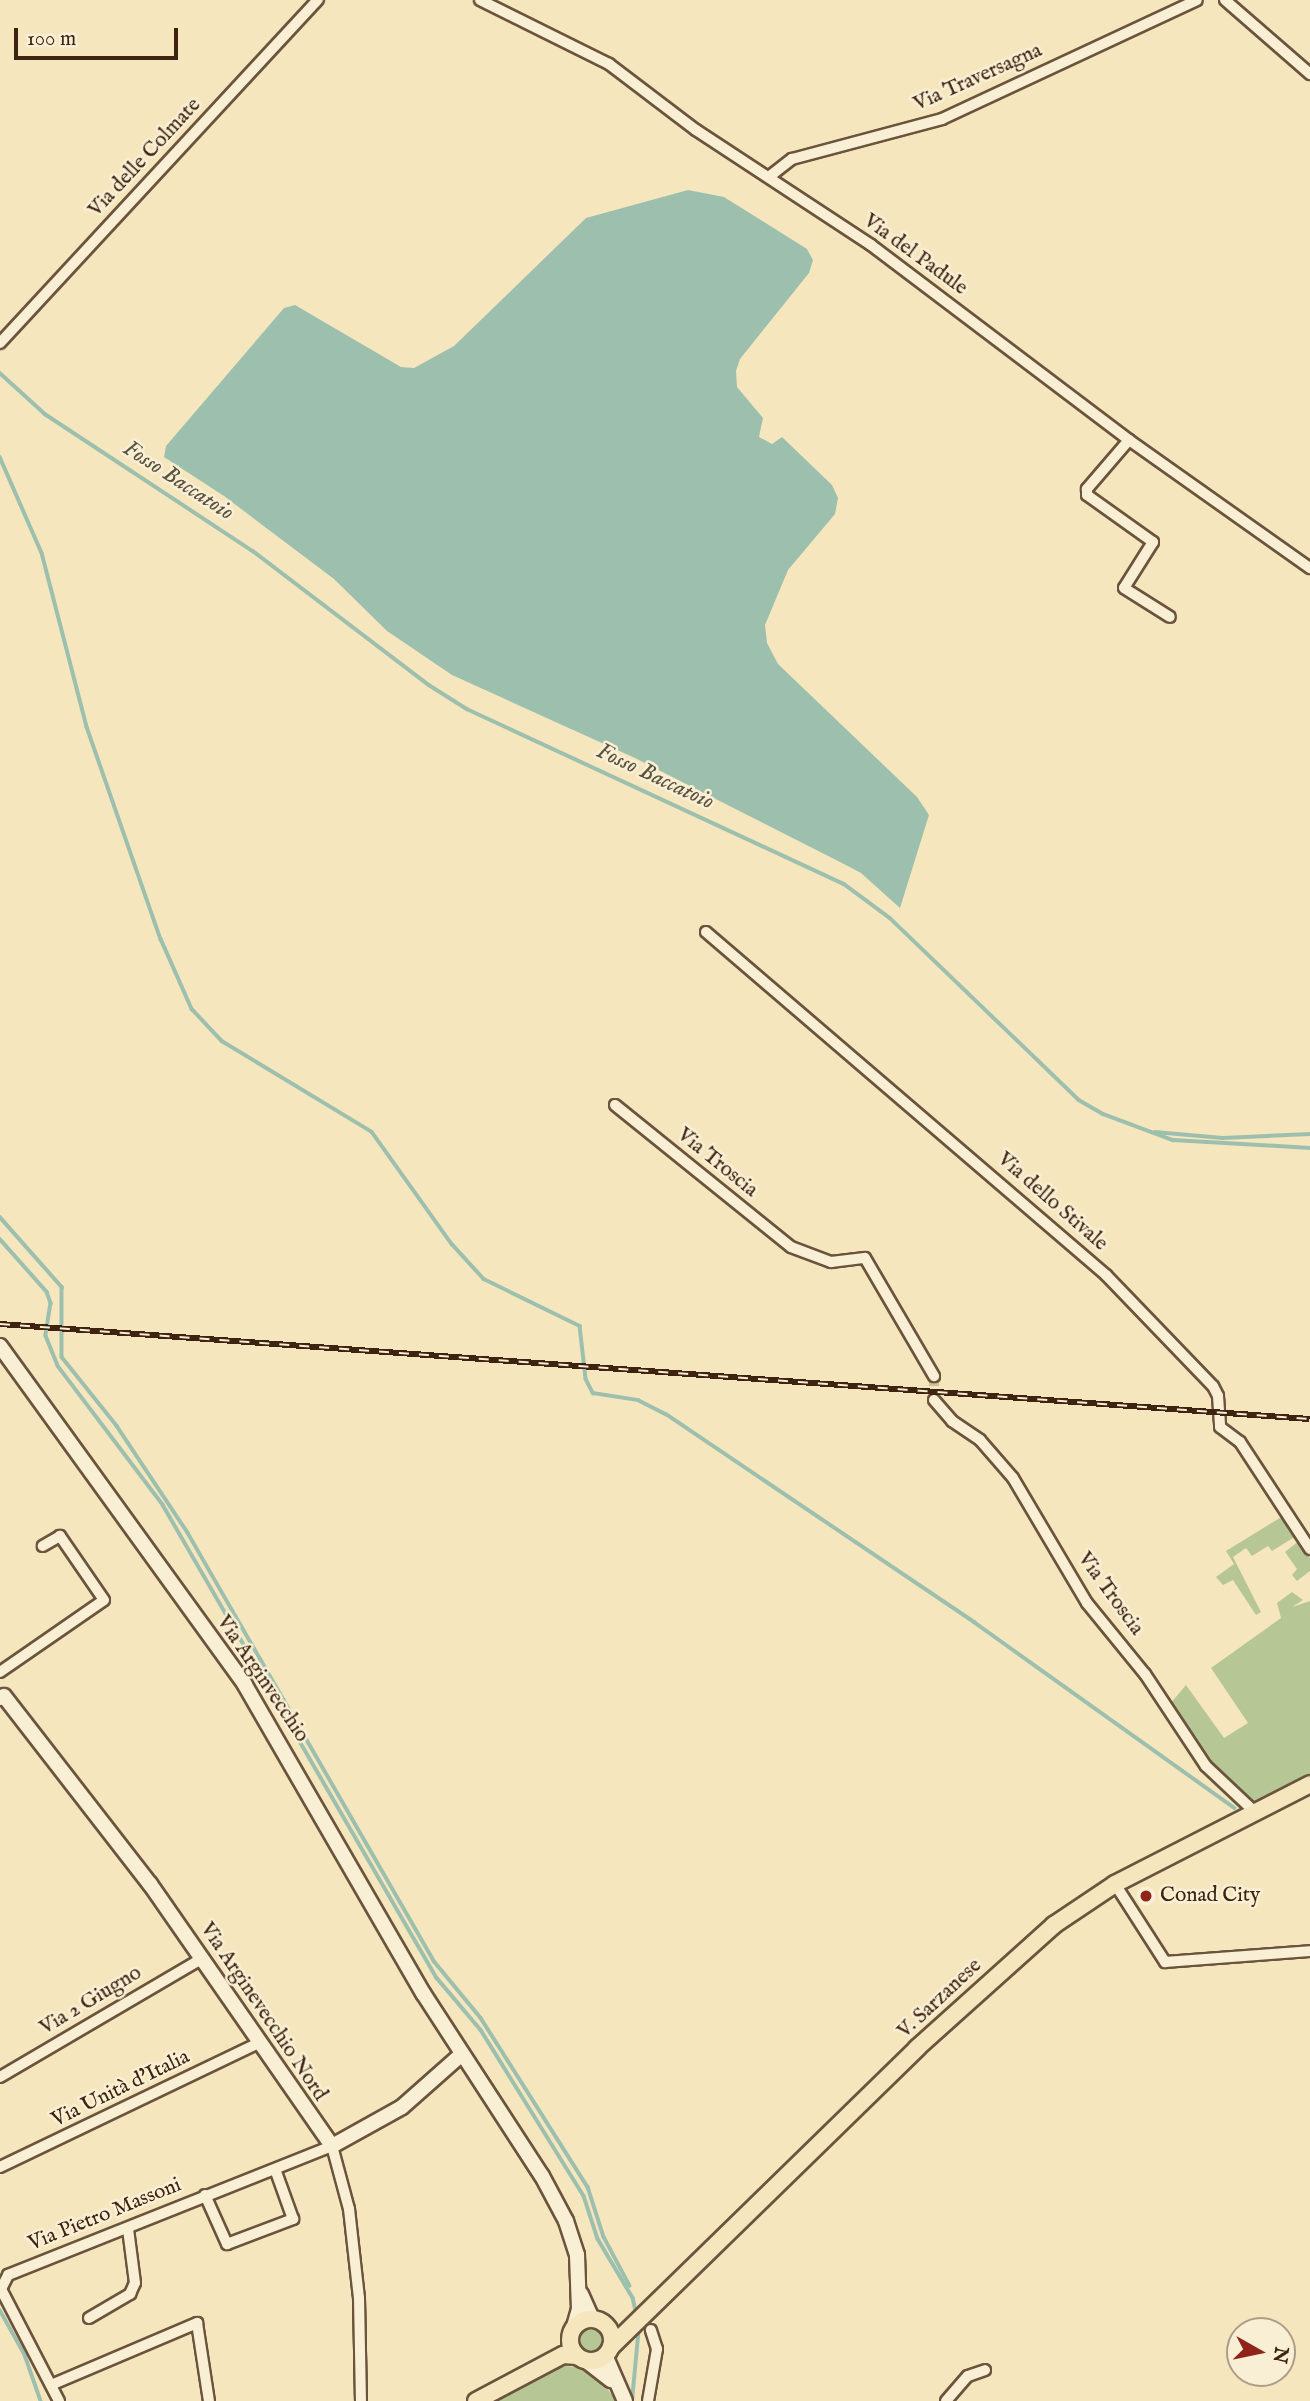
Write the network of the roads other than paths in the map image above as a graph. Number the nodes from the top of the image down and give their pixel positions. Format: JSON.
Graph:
{"nodes":[{"id":1,"x":318,"y":0,"type":"edge"},
{"id":2,"x":480,"y":0,"type":"edge"},
{"id":3,"x":1197,"y":0,"type":"edge"},
{"id":4,"x":1225,"y":0,"type":"edge"},
{"id":5,"x":1310,"y":74,"type":"edge"},
{"id":6,"x":770,"y":176,"type":"junction"},
{"id":7,"x":0,"y":343,"type":"edge"},
{"id":8,"x":1129,"y":440,"type":"junction"},
{"id":9,"x":1310,"y":568,"type":"edge"},
{"id":10,"x":1170,"y":617,"type":"dead end"},
{"id":11,"x":706,"y":932,"type":"dead end"},
{"id":12,"x":615,"y":1105,"type":"dead end"},
{"id":13,"x":0,"y":1346,"type":"edge"},
{"id":14,"x":934,"y":1376,"type":"tunnel mouth"},
{"id":15,"x":934,"y":1400,"type":"tunnel mouth"},
{"id":16,"x":43,"y":1546,"type":"dead end"},
{"id":17,"x":1310,"y":1549,"type":"edge"},
{"id":18,"x":0,"y":1672,"type":"edge"},
{"id":19,"x":1,"y":1695,"type":"edge"},
{"id":20,"x":1310,"y":1784,"type":"edge"},
{"id":21,"x":1255,"y":1812,"type":"junction"},
{"id":22,"x":1115,"y":1884,"type":"junction"},
{"id":23,"x":1310,"y":1951,"type":"edge"},
{"id":24,"x":201,"y":1959,"type":"junction"},
{"id":25,"x":257,"y":2044,"type":"junction"},
{"id":26,"x":462,"y":2054,"type":"junction"},
{"id":27,"x":0,"y":2077,"type":"edge"},
{"id":28,"x":332,"y":2146,"type":"junction"},
{"id":29,"x":0,"y":2167,"type":"edge"},
{"id":30,"x":275,"y":2169,"type":"junction"},
{"id":31,"x":205,"y":2195,"type":"junction"},
{"id":32,"x":128,"y":2229,"type":"junction"},
{"id":33,"x":579,"y":2289,"type":"junction"},
{"id":34,"x":640,"y":2314,"type":"junction"},
{"id":35,"x":89,"y":2318,"type":"dead end"},
{"id":36,"x":598,"y":2321,"type":"junction"},
{"id":37,"x":652,"y":2330,"type":"dead end"},
{"id":38,"x":576,"y":2347,"type":"junction"},
{"id":39,"x":608,"y":2351,"type":"junction"},
{"id":40,"x":985,"y":2370,"type":"dead end"},
{"id":41,"x":615,"y":2383,"type":"junction"},
{"id":42,"x":51,"y":2385,"type":"junction"},
{"id":43,"x":59,"y":2401,"type":"edge"},
{"id":44,"x":209,"y":2401,"type":"edge"},
{"id":45,"x":361,"y":2401,"type":"edge"},
{"id":46,"x":476,"y":2401,"type":"edge"},
{"id":47,"x":624,"y":2401,"type":"edge"},
{"id":48,"x":648,"y":2401,"type":"edge"},
{"id":49,"x":946,"y":2401,"type":"edge"}],
"edges":[{"from":1,"to":7,"type":"street","name":"Via delle Colmate"},
{"from":2,"to":6,"type":"street","name":"Via del Padule"},
{"from":3,"to":6,"type":"street","name":"Via Traversagna"},
{"from":4,"to":5,"type":"street"},
{"from":6,"to":8,"type":"street","name":"Via del Padule"},
{"from":8,"to":9,"type":"street","name":"Via del Padule"},
{"from":8,"to":10,"type":"street"},
{"from":11,"to":17,"type":"street","name":"Via dello Stivale"},
{"from":12,"to":14,"type":"street","name":"Via Troscia"},
{"from":13,"to":26,"type":"main road","name":"Via Arginvecchio"},
{"from":15,"to":21,"type":"street","name":"Via Troscia"},
{"from":16,"to":18,"type":"street"},
{"from":19,"to":24,"type":"main road","name":"Via Arginevecchio Nord"},
{"from":20,"to":21,"type":"main road","name":"V. Sarzanese"},
{"from":21,"to":22,"type":"main road","name":"V. Sarzanese"},
{"from":22,"to":23,"type":"street"},
{"from":22,"to":34,"type":"main road","name":"V. Sarzanese"},
{"from":24,"to":25,"type":"main road","name":"Via Arginevecchio Nord"},
{"from":24,"to":27,"type":"street","name":"Via 2 Giugno"},
{"from":25,"to":28,"type":"main road","name":"Via Arginevecchio Nord"},
{"from":25,"to":29,"type":"street","name":"Via Unità d'Italia"},
{"from":26,"to":28,"type":"main road"},
{"from":26,"to":33,"type":"main road","name":"Via Arginvecchio"},
{"from":28,"to":30,"type":"street","name":"Via Pietro Massoni"},
{"from":28,"to":45,"type":"street","name":"Via Arginevecchio Nord"},
{"from":30,"to":31,"type":"street","name":"Via Pietro Massoni"},
{"from":30,"to":31,"type":"street"},
{"from":31,"to":32,"type":"street","name":"Via Pietro Massoni"},
{"from":32,"to":35,"type":"street"},
{"from":32,"to":42,"type":"street","name":"Via Pietro Massoni"},
{"from":33,"to":36,"type":"main road"},
{"from":33,"to":38,"type":"main road"},
{"from":34,"to":36,"type":"main road"},
{"from":34,"to":39,"type":"main road","name":"V. Sarzanese"},
{"from":36,"to":38,"type":"main road"},
{"from":36,"to":39,"type":"main road"},
{"from":37,"to":48,"type":"street"},
{"from":38,"to":39,"type":"main road"},
{"from":38,"to":41,"type":"main road"},
{"from":38,"to":46,"type":"main road"},
{"from":39,"to":41,"type":"main road"},
{"from":40,"to":49,"type":"street"},
{"from":41,"to":47,"type":"main road"},
{"from":42,"to":43,"type":"street","name":"Via Pietro Massoni"},
{"from":42,"to":44,"type":"street"}]}
